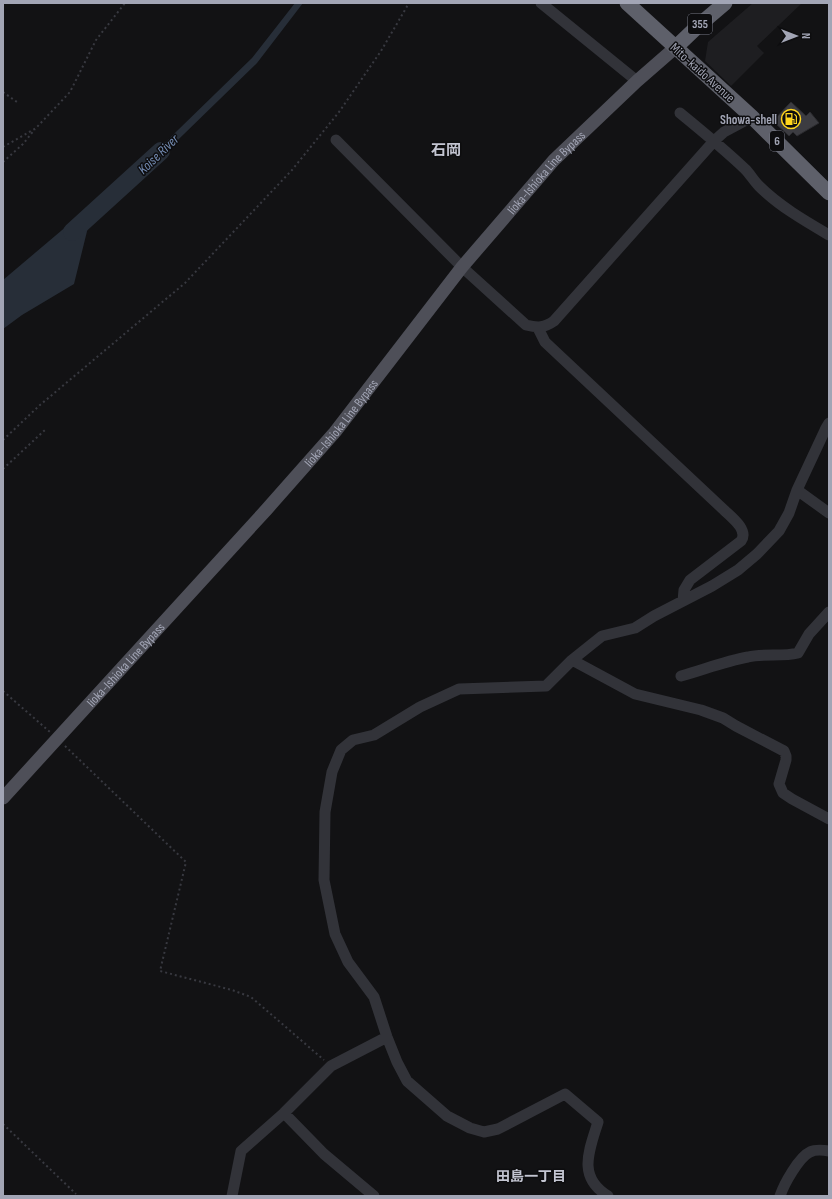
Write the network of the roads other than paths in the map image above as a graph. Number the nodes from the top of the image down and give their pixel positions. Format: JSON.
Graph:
{"nodes":[{"id":1,"x":540,"y":3,"type":"edge"},
{"id":2,"x":627,"y":3,"type":"edge"},
{"id":3,"x":725,"y":3,"type":"edge"},
{"id":4,"x":676,"y":47,"type":"junction"},
{"id":5,"x":637,"y":81,"type":"junction"},
{"id":6,"x":680,"y":113,"type":"dead end"},
{"id":7,"x":752,"y":117,"type":"junction"},
{"id":8,"x":336,"y":140,"type":"dead end"},
{"id":9,"x":714,"y":140,"type":"junction"},
{"id":10,"x":829,"y":193,"type":"edge"},
{"id":11,"x":829,"y":235,"type":"edge"},
{"id":12,"x":462,"y":267,"type":"junction"},
{"id":13,"x":538,"y":328,"type":"junction"},
{"id":14,"x":829,"y":423,"type":"edge"},
{"id":15,"x":797,"y":490,"type":"junction"},
{"id":16,"x":829,"y":513,"type":"edge"},
{"id":17,"x":683,"y":601,"type":"junction"},
{"id":18,"x":829,"y":612,"type":"edge"},
{"id":19,"x":572,"y":660,"type":"junction"},
{"id":20,"x":681,"y":676,"type":"dead end"},
{"id":21,"x":3,"y":798,"type":"edge"},
{"id":22,"x":829,"y":819,"type":"edge"},
{"id":23,"x":387,"y":1037,"type":"junction"},
{"id":24,"x":284,"y":1112,"type":"junction"},
{"id":25,"x":829,"y":1151,"type":"edge"},
{"id":26,"x":232,"y":1196,"type":"edge"},
{"id":27,"x":374,"y":1196,"type":"edge"},
{"id":28,"x":608,"y":1196,"type":"edge"},
{"id":29,"x":780,"y":1196,"type":"edge"}],
"edges":[{"from":1,"to":5,"type":"street"},
{"from":2,"to":4,"type":"highway","name":"Mito-kaido Avenue","number":"6"},
{"from":3,"to":4,"type":"highway","number":"355"},
{"from":4,"to":5,"type":"main road","name":"Iioka-Ishioka Line Bypass"},
{"from":4,"to":7,"type":"highway","name":"Mito-kaido Avenue","number":"6"},
{"from":5,"to":12,"type":"main road","name":"Iioka-Ishioka Line Bypass"},
{"from":6,"to":9,"type":"street"},
{"from":7,"to":9,"type":"street"},
{"from":7,"to":10,"type":"highway","name":"Mito-kaido Avenue","number":"6"},
{"from":8,"to":12,"type":"street"},
{"from":9,"to":11,"type":"street"},
{"from":9,"to":13,"type":"street"},
{"from":12,"to":13,"type":"street"},
{"from":12,"to":21,"type":"main road","name":"Iioka-Ishioka Line Bypass"},
{"from":13,"to":17,"type":"street"},
{"from":14,"to":15,"type":"street"},
{"from":15,"to":16,"type":"street"},
{"from":15,"to":17,"type":"street"},
{"from":17,"to":19,"type":"street"},
{"from":18,"to":20,"type":"street"},
{"from":19,"to":22,"type":"street"},
{"from":19,"to":23,"type":"street"},
{"from":23,"to":24,"type":"street"},
{"from":23,"to":28,"type":"street"},
{"from":24,"to":26,"type":"street"},
{"from":24,"to":27,"type":"street"},
{"from":25,"to":29,"type":"street"}]}
